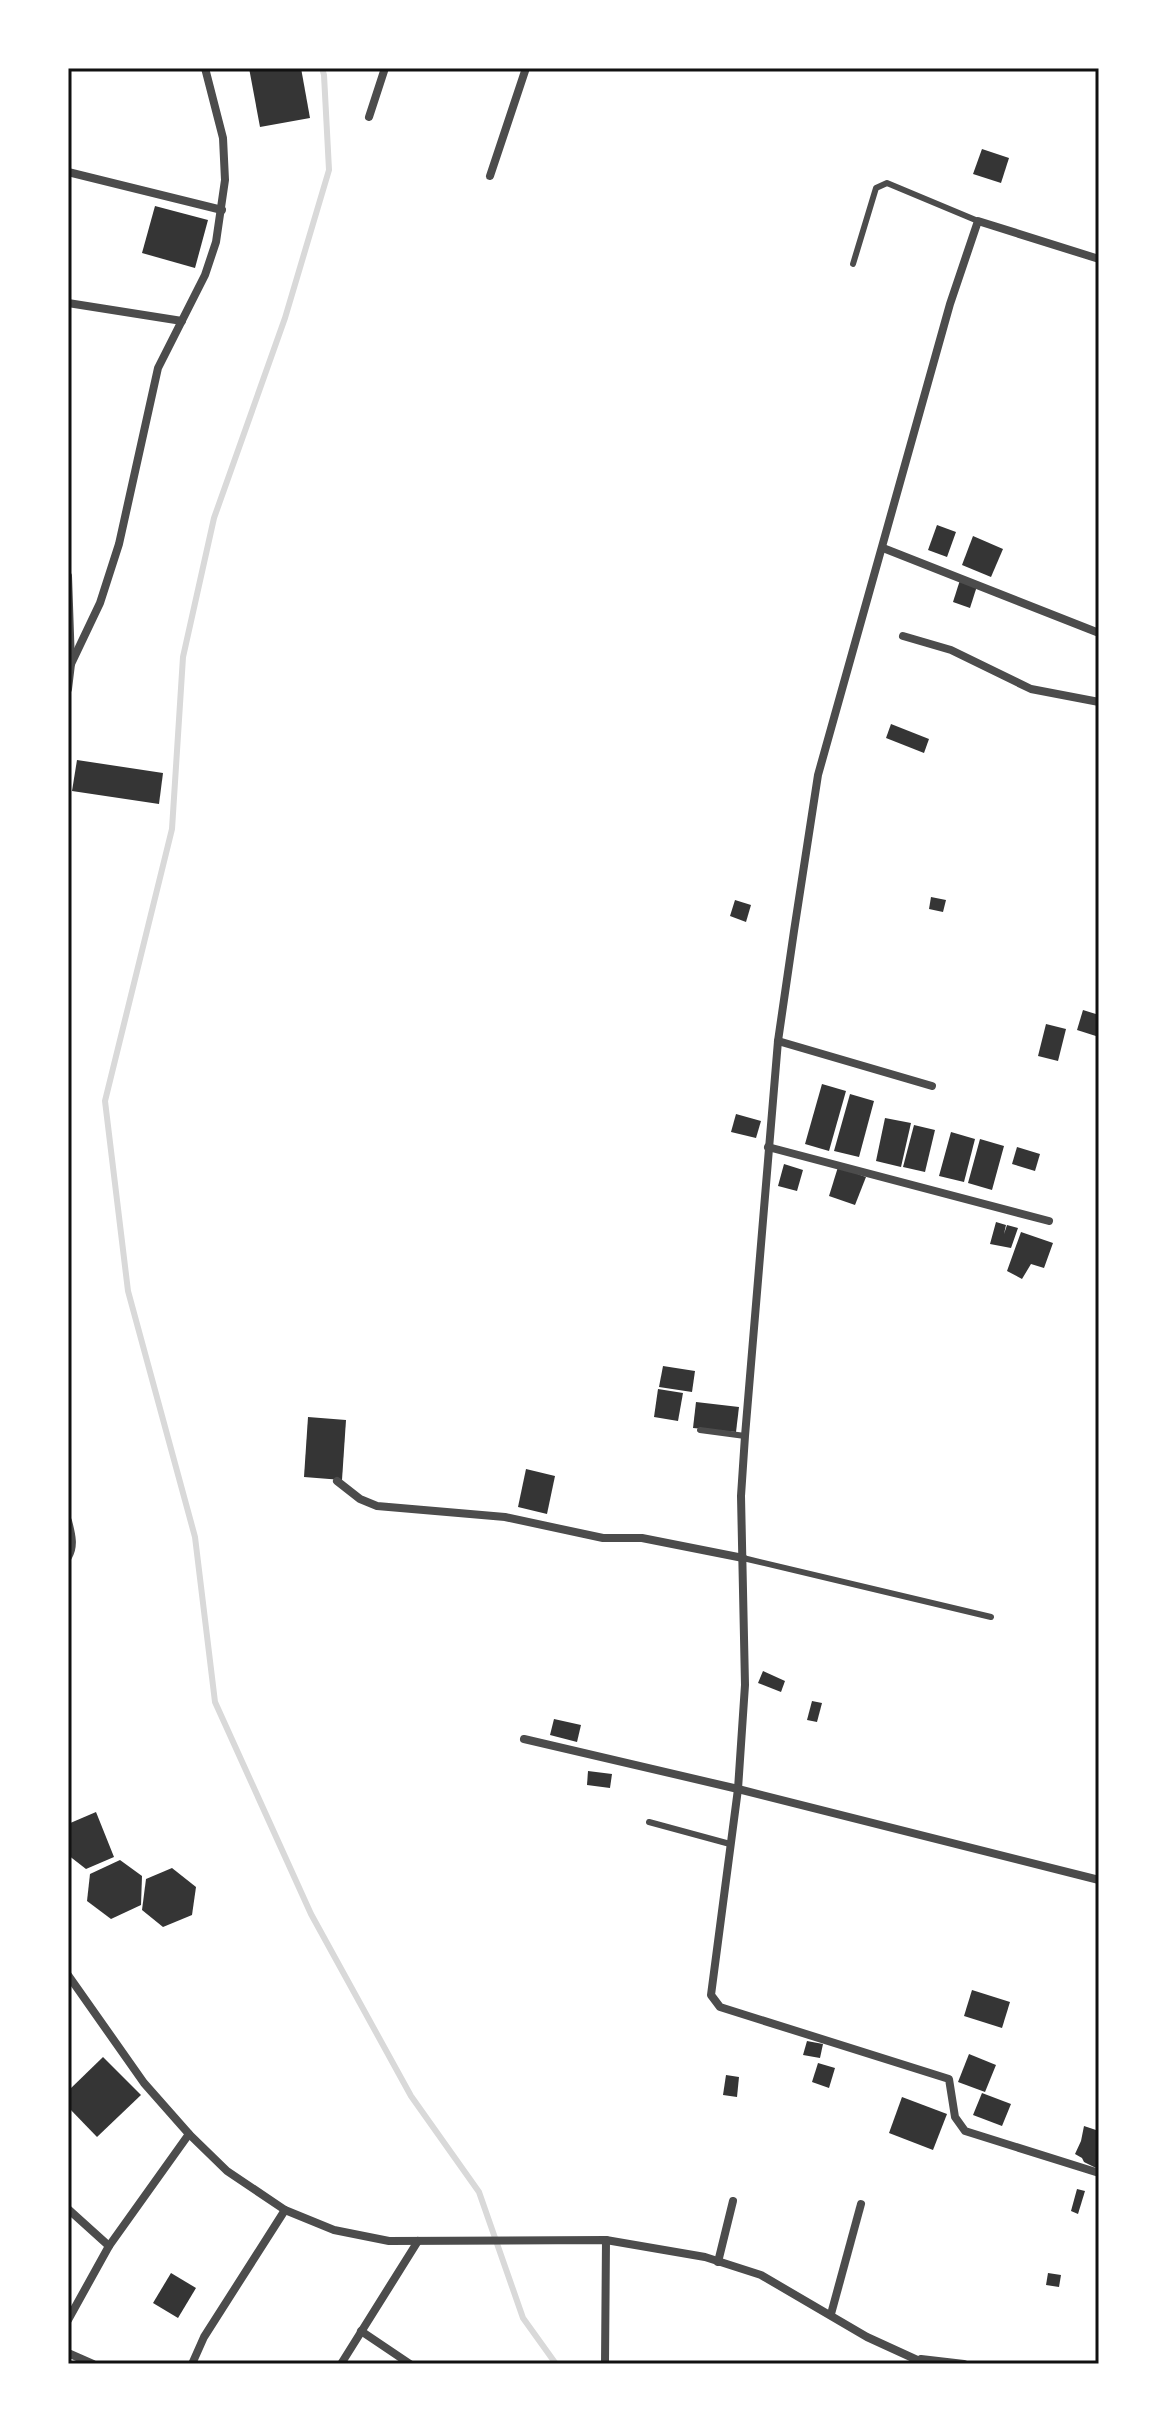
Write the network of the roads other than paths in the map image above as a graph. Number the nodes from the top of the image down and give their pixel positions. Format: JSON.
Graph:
{"nodes":[{"id":1,"x":205,"y":68,"type":"edge"},
{"id":2,"x":385,"y":68,"type":"edge"},
{"id":3,"x":526,"y":68,"type":"edge"},
{"id":4,"x":369,"y":117,"type":"dead end"},
{"id":5,"x":68,"y":172,"type":"edge"},
{"id":6,"x":490,"y":176,"type":"dead end"},
{"id":7,"x":222,"y":210,"type":"junction"},
{"id":8,"x":978,"y":221,"type":"junction"},
{"id":9,"x":1099,"y":259,"type":"edge"},
{"id":10,"x":853,"y":264,"type":"dead end"},
{"id":11,"x":68,"y":303,"type":"edge"},
{"id":12,"x":182,"y":321,"type":"junction"},
{"id":13,"x":883,"y":548,"type":"junction"},
{"id":14,"x":68,"y":576,"type":"edge"},
{"id":15,"x":1099,"y":633,"type":"edge"},
{"id":16,"x":903,"y":636,"type":"dead end"},
{"id":17,"x":71,"y":664,"type":"junction"},
{"id":18,"x":68,"y":689,"type":"edge"},
{"id":19,"x":1099,"y":702,"type":"edge"},
{"id":20,"x":778,"y":1041,"type":"junction"},
{"id":21,"x":932,"y":1086,"type":"dead end"},
{"id":22,"x":768,"y":1147,"type":"junction"},
{"id":23,"x":1049,"y":1221,"type":"dead end"},
{"id":24,"x":700,"y":1430,"type":"dead end"},
{"id":25,"x":745,"y":1436,"type":"junction"},
{"id":26,"x":337,"y":1481,"type":"dead end"},
{"id":27,"x":68,"y":1521,"type":"edge"},
{"id":28,"x":68,"y":1557,"type":"edge"},
{"id":29,"x":743,"y":1558,"type":"junction"},
{"id":30,"x":991,"y":1617,"type":"dead end"},
{"id":31,"x":524,"y":1739,"type":"dead end"},
{"id":32,"x":738,"y":1789,"type":"junction"},
{"id":33,"x":649,"y":1822,"type":"dead end"},
{"id":34,"x":730,"y":1844,"type":"junction"},
{"id":35,"x":1099,"y":1880,"type":"edge"},
{"id":36,"x":68,"y":1975,"type":"edge"},
{"id":37,"x":189,"y":2134,"type":"junction"},
{"id":38,"x":1099,"y":2173,"type":"edge"},
{"id":39,"x":733,"y":2201,"type":"dead end"},
{"id":40,"x":861,"y":2204,"type":"dead end"},
{"id":41,"x":68,"y":2209,"type":"edge"},
{"id":42,"x":285,"y":2210,"type":"junction"},
{"id":43,"x":606,"y":2240,"type":"junction"},
{"id":44,"x":418,"y":2241,"type":"junction"},
{"id":45,"x":109,"y":2246,"type":"junction"},
{"id":46,"x":718,"y":2262,"type":"junction"},
{"id":47,"x":831,"y":2314,"type":"junction"},
{"id":48,"x":68,"y":2320,"type":"edge"},
{"id":49,"x":361,"y":2331,"type":"junction"},
{"id":50,"x":68,"y":2353,"type":"edge"},
{"id":51,"x":916,"y":2358,"type":"junction"},
{"id":52,"x":93,"y":2364,"type":"edge"},
{"id":53,"x":192,"y":2364,"type":"edge"},
{"id":54,"x":341,"y":2364,"type":"edge"},
{"id":55,"x":410,"y":2364,"type":"edge"},
{"id":56,"x":605,"y":2364,"type":"edge"},
{"id":57,"x":926,"y":2364,"type":"edge"},
{"id":58,"x":964,"y":2364,"type":"edge"}],
"edges":[{"from":1,"to":7,"type":"street"},
{"from":2,"to":4,"type":"street"},
{"from":3,"to":6,"type":"street"},
{"from":5,"to":7,"type":"street"},
{"from":7,"to":12,"type":"street"},
{"from":8,"to":9,"type":"street"},
{"from":8,"to":10,"type":"lane"},
{"from":8,"to":13,"type":"street"},
{"from":11,"to":12,"type":"street"},
{"from":12,"to":17,"type":"street"},
{"from":13,"to":15,"type":"street"},
{"from":13,"to":20,"type":"street"},
{"from":14,"to":17,"type":"street"},
{"from":16,"to":19,"type":"street"},
{"from":17,"to":18,"type":"street"},
{"from":20,"to":21,"type":"street"},
{"from":20,"to":22,"type":"street"},
{"from":22,"to":23,"type":"street"},
{"from":22,"to":25,"type":"street"},
{"from":24,"to":25,"type":"lane"},
{"from":25,"to":29,"type":"street"},
{"from":26,"to":29,"type":"street"},
{"from":27,"to":28,"type":"street"},
{"from":29,"to":30,"type":"lane"},
{"from":29,"to":32,"type":"street"},
{"from":31,"to":32,"type":"street"},
{"from":32,"to":34,"type":"street"},
{"from":32,"to":35,"type":"street"},
{"from":33,"to":34,"type":"lane"},
{"from":34,"to":38,"type":"street"},
{"from":36,"to":37,"type":"street"},
{"from":37,"to":42,"type":"street"},
{"from":37,"to":45,"type":"street"},
{"from":39,"to":46,"type":"street"},
{"from":40,"to":47,"type":"street"},
{"from":41,"to":45,"type":"street"},
{"from":42,"to":44,"type":"street"},
{"from":42,"to":53,"type":"street"},
{"from":43,"to":44,"type":"street"},
{"from":43,"to":46,"type":"street"},
{"from":43,"to":56,"type":"street"},
{"from":44,"to":49,"type":"street"},
{"from":45,"to":48,"type":"street"},
{"from":46,"to":47,"type":"street"},
{"from":47,"to":51,"type":"street"},
{"from":49,"to":54,"type":"street"},
{"from":49,"to":55,"type":"street"},
{"from":50,"to":52,"type":"street"},
{"from":51,"to":57,"type":"street"},
{"from":51,"to":58,"type":"street"}]}
